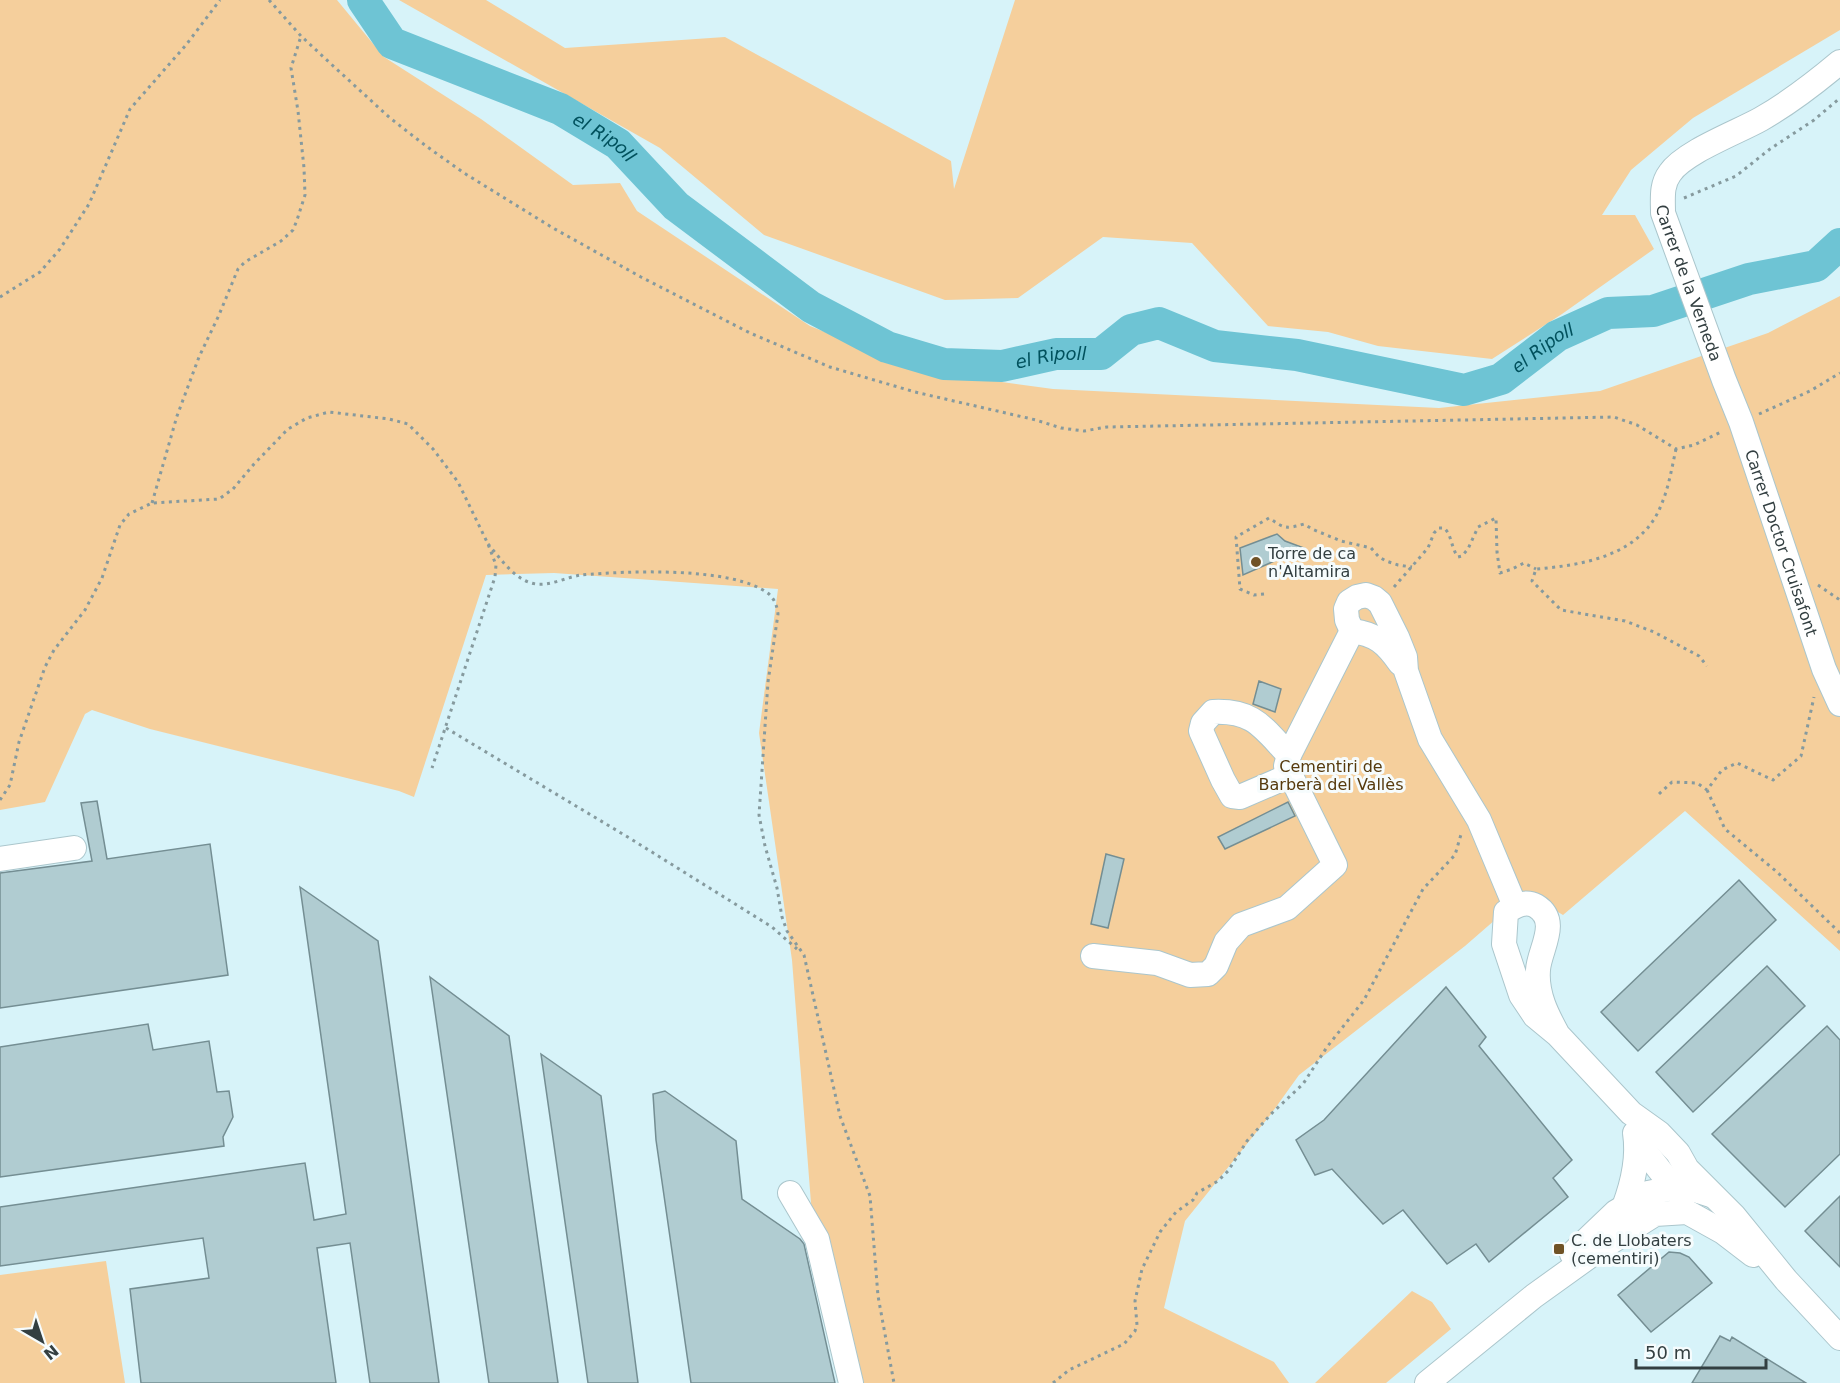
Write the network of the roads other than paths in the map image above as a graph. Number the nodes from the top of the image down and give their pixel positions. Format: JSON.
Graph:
{"nodes":[{"id":1,"x":1840,"y":62,"type":"edge"},
{"id":2,"x":1724,"y":380,"type":"joint"},
{"id":3,"x":1352,"y":631,"type":"junction"},
{"id":4,"x":1406,"y":671,"type":"junction"},
{"id":5,"x":1840,"y":704,"type":"edge"},
{"id":6,"x":74,"y":848,"type":"dead end"},
{"id":7,"x":0,"y":859,"type":"edge"},
{"id":8,"x":1515,"y":906,"type":"junction"},
{"id":9,"x":1548,"y":927,"type":"junction"},
{"id":10,"x":1505,"y":928,"type":"junction"},
{"id":11,"x":1093,"y":956,"type":"dead end"},
{"id":12,"x":1558,"y":1035,"type":"junction"},
{"id":13,"x":1631,"y":1113,"type":"junction"},
{"id":14,"x":1636,"y":1140,"type":"junction"},
{"id":15,"x":1669,"y":1192,"type":"junction"},
{"id":16,"x":790,"y":1193,"type":"dead end"},
{"id":17,"x":1624,"y":1207,"type":"junction"},
{"id":18,"x":1738,"y":1243,"type":"junction"},
{"id":19,"x":1786,"y":1280,"type":"junction"},
{"id":20,"x":1534,"y":1296,"type":"junction"},
{"id":21,"x":1840,"y":1338,"type":"edge"},
{"id":22,"x":851,"y":1383,"type":"edge"},
{"id":23,"x":1427,"y":1383,"type":"edge"}],
"edges":[{"from":1,"to":2,"type":"street","name":"Carrer de la Verneda"},
{"from":2,"to":5,"type":"street","name":"Carrer Doctor Cruisafont"},
{"from":3,"to":4,"type":"street"},
{"from":3,"to":4,"type":"street"},
{"from":3,"to":11,"type":"street"},
{"from":4,"to":8,"type":"street"},
{"from":6,"to":7,"type":"street"},
{"from":8,"to":9,"type":"street"},
{"from":8,"to":10,"type":"street"},
{"from":9,"to":10,"type":"street"},
{"from":9,"to":12,"type":"street"},
{"from":10,"to":12,"type":"street"},
{"from":12,"to":13,"type":"street"},
{"from":13,"to":14,"type":"street"},
{"from":13,"to":15,"type":"street"},
{"from":14,"to":15,"type":"street"},
{"from":14,"to":17,"type":"street"},
{"from":15,"to":17,"type":"street"},
{"from":15,"to":18,"type":"street"},
{"from":15,"to":18,"type":"street"},
{"from":15,"to":19,"type":"street"},
{"from":15,"to":20,"type":"street"},
{"from":16,"to":22,"type":"street"},
{"from":17,"to":20,"type":"street"},
{"from":18,"to":19,"type":"street"},
{"from":19,"to":21,"type":"street"},
{"from":20,"to":23,"type":"street"}]}
